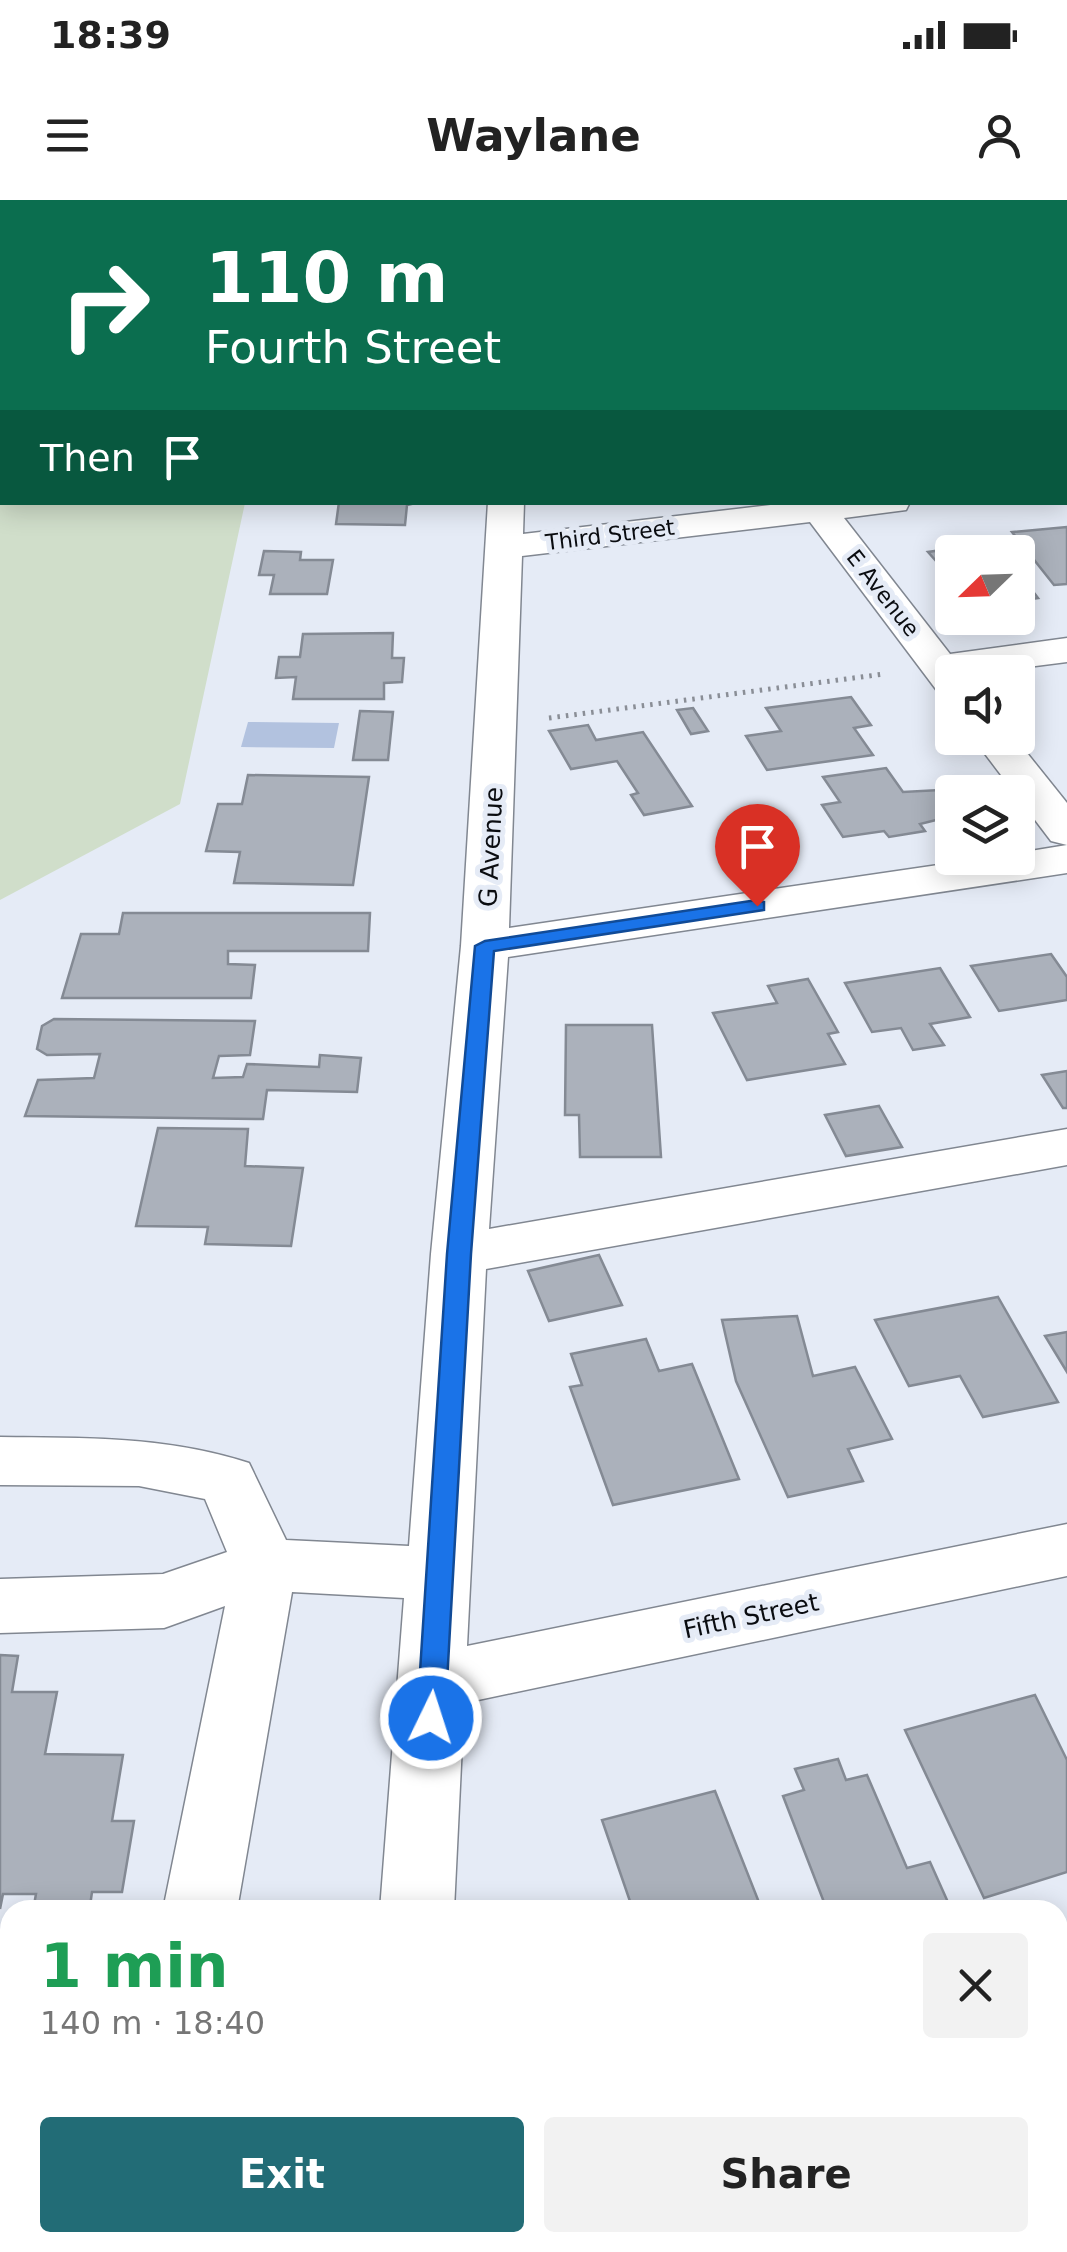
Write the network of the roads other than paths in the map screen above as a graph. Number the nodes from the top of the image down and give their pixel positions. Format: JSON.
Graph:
{"nodes":[{"id":1,"x":847,"y":505,"type":"edge"},
{"id":2,"x":816,"y":507,"type":"edge"},
{"id":3,"x":506,"y":525,"type":"edge"},
{"id":4,"x":1067,"y":650,"type":"edge"},
{"id":5,"x":1035,"y":657,"type":"edge"},
{"id":6,"x":935,"y":661,"type":"edge"},
{"id":7,"x":1007,"y":755,"type":"edge"},
{"id":8,"x":1067,"y":832,"type":"edge"},
{"id":9,"x":1067,"y":859,"type":"edge"},
{"id":10,"x":485,"y":946,"type":"junction"},
{"id":11,"x":1067,"y":1147,"type":"edge"},
{"id":12,"x":459,"y":1254,"type":"junction"},
{"id":13,"x":0,"y":1461,"type":"edge"},
{"id":14,"x":1067,"y":1550,"type":"edge"},
{"id":15,"x":265,"y":1565,"type":"junction"},
{"id":16,"x":440,"y":1574,"type":"junction"},
{"id":17,"x":0,"y":1606,"type":"edge"},
{"id":18,"x":434,"y":1679,"type":"junction"},
{"id":19,"x":202,"y":1900,"type":"edge"},
{"id":20,"x":418,"y":1900,"type":"edge"}],
"edges":[{"from":1,"to":2,"type":"street","name":"Third Street"},
{"from":2,"to":3,"type":"street","name":"Third Street"},
{"from":2,"to":6,"type":"street","name":"E Avenue"},
{"from":3,"to":10,"type":"street","name":"G Avenue"},
{"from":4,"to":5,"type":"street"},
{"from":7,"to":8,"type":"street"},
{"from":9,"to":10,"type":"street"},
{"from":10,"to":12,"type":"street","name":"G Avenue"},
{"from":11,"to":12,"type":"street"},
{"from":12,"to":16,"type":"street","name":"G Avenue"},
{"from":13,"to":15,"type":"street"},
{"from":14,"to":18,"type":"street","name":"Fifth Street"},
{"from":15,"to":16,"type":"street"},
{"from":15,"to":17,"type":"street"},
{"from":15,"to":19,"type":"street"},
{"from":16,"to":18,"type":"street","name":"G Avenue"},
{"from":18,"to":20,"type":"street","name":"G Avenue"}]}
